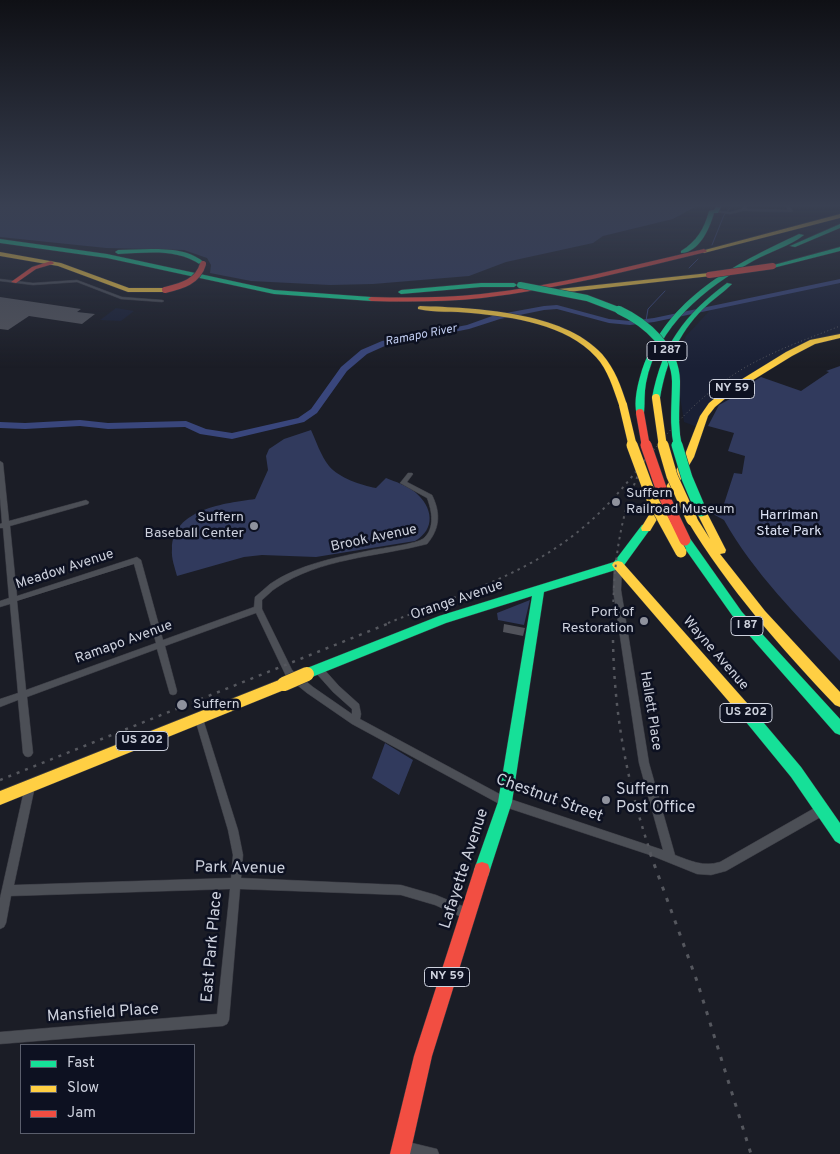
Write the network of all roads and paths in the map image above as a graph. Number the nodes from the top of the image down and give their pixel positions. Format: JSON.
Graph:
{"nodes":[{"id":1,"x":23,"y":261,"type":"edge"},
{"id":2,"x":104,"y":261,"type":"edge"},
{"id":3,"x":129,"y":261,"type":"edge"},
{"id":4,"x":200,"y":261,"type":"edge"},
{"id":5,"x":655,"y":261,"type":"edge"},
{"id":6,"x":663,"y":261,"type":"edge"},
{"id":7,"x":749,"y":261,"type":"edge"},
{"id":8,"x":766,"y":261,"type":"edge"},
{"id":9,"x":792,"y":261,"type":"edge"},
{"id":10,"x":34,"y":264,"type":"junction"},
{"id":11,"x":623,"y":270,"type":"junction"},
{"id":12,"x":0,"y":280,"type":"edge"},
{"id":13,"x":14,"y":282,"type":"junction"},
{"id":14,"x":244,"y":286,"type":"junction"},
{"id":15,"x":164,"y":295,"type":"junction"},
{"id":16,"x":357,"y":305,"type":"junction"},
{"id":17,"x":840,"y":336,"type":"edge"},
{"id":18,"x":0,"y":463,"type":"edge"},
{"id":19,"x":410,"y":474,"type":"dead end"},
{"id":20,"x":86,"y":502,"type":"dead end"},
{"id":21,"x":3,"y":525,"type":"edge"},
{"id":22,"x":618,"y":565,"type":"junction"},
{"id":23,"x":539,"y":590,"type":"junction"},
{"id":24,"x":13,"y":600,"type":"junction"},
{"id":25,"x":0,"y":604,"type":"edge"},
{"id":26,"x":258,"y":609,"type":"junction"},
{"id":27,"x":770,"y":626,"type":"junction"},
{"id":28,"x":160,"y":644,"type":"junction"},
{"id":29,"x":319,"y":670,"type":"junction"},
{"id":30,"x":172,"y":691,"type":"dead end"},
{"id":31,"x":22,"y":695,"type":"junction"},
{"id":32,"x":840,"y":701,"type":"edge"},
{"id":33,"x":0,"y":703,"type":"edge"},
{"id":34,"x":817,"y":704,"type":"junction"},
{"id":35,"x":199,"y":719,"type":"junction"},
{"id":36,"x":354,"y":721,"type":"junction"},
{"id":37,"x":840,"y":729,"type":"edge"},
{"id":38,"x":28,"y":753,"type":"dead end"},
{"id":39,"x":30,"y":786,"type":"junction"},
{"id":40,"x":0,"y":798,"type":"edge"},
{"id":41,"x":505,"y":802,"type":"junction"},
{"id":42,"x":822,"y":810,"type":"junction"},
{"id":43,"x":840,"y":836,"type":"edge"},
{"id":44,"x":671,"y":859,"type":"junction"},
{"id":45,"x":235,"y":883,"type":"junction"},
{"id":46,"x":7,"y":891,"type":"junction"},
{"id":47,"x":468,"y":914,"type":"junction"},
{"id":48,"x":0,"y":923,"type":"edge"},
{"id":49,"x":208,"y":1022,"type":"joint"},
{"id":50,"x":0,"y":1038,"type":"edge"},
{"id":51,"x":401,"y":1151,"type":"edge"},
{"id":52,"x":432,"y":1154,"type":"edge"}],
"edges":[{"from":1,"to":10,"type":"main road"},
{"from":2,"to":16,"type":"main road"},
{"from":3,"to":14,"type":"main road","number":"I 287"},
{"from":4,"to":15,"type":"main road","bridge":true},
{"from":5,"to":11,"type":"main road"},
{"from":6,"to":11,"type":"main road"},
{"from":7,"to":34,"type":"main road","number":"I 87","bridge":true},
{"from":8,"to":27,"type":"main road","number":"I 87","bridge":true},
{"from":9,"to":16,"type":"main road","bridge":true},
{"from":10,"to":13,"type":"main road"},
{"from":10,"to":15,"type":"main road"},
{"from":11,"to":14,"type":"main road"},
{"from":12,"to":13,"type":"street"},
{"from":13,"to":15,"type":"street"},
{"from":14,"to":27,"type":"main road","number":"I 287","bridge":true},
{"from":16,"to":34,"type":"main road","bridge":true},
{"from":17,"to":22,"type":"main road","number":"NY 59"},
{"from":18,"to":21,"type":"street"},
{"from":19,"to":26,"type":"street","name":"Brook Avenue"},
{"from":20,"to":21,"type":"street"},
{"from":21,"to":24,"type":"street"},
{"from":22,"to":23,"type":"main road","name":"Orange Avenue","number":"US 202"},
{"from":22,"to":42,"type":"main road","name":"Wayne Avenue","number":"US 202"},
{"from":22,"to":44,"type":"street","name":"Hallett Place"},
{"from":23,"to":29,"type":"main road","name":"Orange Avenue","number":"US 202"},
{"from":23,"to":41,"type":"main road","name":"Lafayette Avenue","number":"NY 59"},
{"from":24,"to":25,"type":"street","name":"Meadow Avenue"},
{"from":24,"to":28,"type":"street","name":"Meadow Avenue"},
{"from":24,"to":31,"type":"street"},
{"from":26,"to":28,"type":"street","name":"Ramapo Avenue"},
{"from":26,"to":36,"type":"street","name":"Chestnut Street"},
{"from":27,"to":32,"type":"main road","number":"I 87"},
{"from":28,"to":30,"type":"street"},
{"from":28,"to":31,"type":"street","name":"Ramapo Avenue"},
{"from":29,"to":35,"type":"main road","name":"Orange Avenue","number":"US 202","bridge":true},
{"from":29,"to":36,"type":"street"},
{"from":31,"to":33,"type":"street","name":"Ramapo Avenue"},
{"from":31,"to":38,"type":"street"},
{"from":34,"to":37,"type":"main road","number":"I 87"},
{"from":35,"to":39,"type":"main road","name":"Orange Avenue","number":"US 202"},
{"from":35,"to":45,"type":"street","name":"East Park Place"},
{"from":36,"to":41,"type":"street","name":"Chestnut Street"},
{"from":39,"to":40,"type":"main road","name":"Orange Avenue","number":"US 202"},
{"from":39,"to":46,"type":"street"},
{"from":41,"to":44,"type":"street","name":"Chestnut Street"},
{"from":41,"to":47,"type":"main road","name":"Lafayette Avenue","number":"NY 59"},
{"from":42,"to":43,"type":"main road","name":"Wayne Avenue","number":"US 202"},
{"from":42,"to":44,"type":"street","name":"Chestnut Street"},
{"from":45,"to":46,"type":"street","name":"Park Avenue"},
{"from":45,"to":47,"type":"street","name":"Park Avenue"},
{"from":45,"to":49,"type":"street","name":"East Park Place"},
{"from":46,"to":48,"type":"street"},
{"from":47,"to":51,"type":"main road","name":"Lafayette Avenue","number":"NY 59"},
{"from":49,"to":50,"type":"street","name":"Mansfield Place"},
{"from":51,"to":52,"type":"street"}]}
